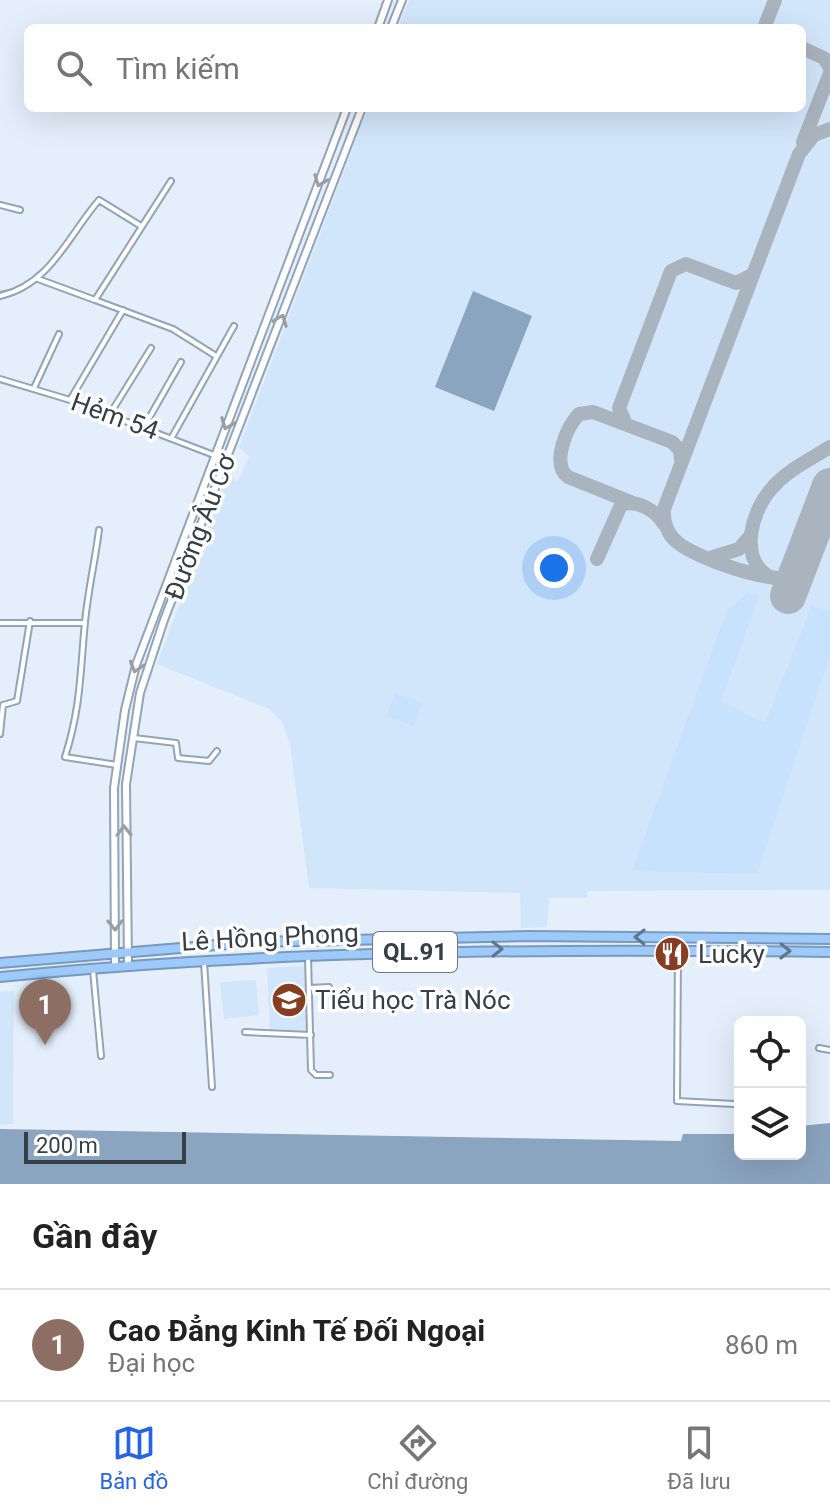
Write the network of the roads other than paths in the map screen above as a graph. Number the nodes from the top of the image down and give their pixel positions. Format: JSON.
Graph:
{"nodes":[{"id":1,"x":388,"y":0,"type":"edge"},
{"id":2,"x":402,"y":0,"type":"edge"},
{"id":3,"x":379,"y":24,"type":"edge"},
{"id":4,"x":393,"y":24,"type":"edge"},
{"id":5,"x":345,"y":112,"type":"edge"},
{"id":6,"x":360,"y":112,"type":"edge"},
{"id":7,"x":171,"y":181,"type":"dead end"},
{"id":8,"x":0,"y":205,"type":"edge"},
{"id":9,"x":20,"y":210,"type":"dead end"},
{"id":10,"x":141,"y":226,"type":"junction"},
{"id":11,"x":38,"y":279,"type":"junction"},
{"id":12,"x":0,"y":296,"type":"edge"},
{"id":13,"x":95,"y":300,"type":"junction"},
{"id":14,"x":123,"y":310,"type":"junction"},
{"id":15,"x":234,"y":326,"type":"dead end"},
{"id":16,"x":59,"y":334,"type":"dead end"},
{"id":17,"x":151,"y":348,"type":"dead end"},
{"id":18,"x":216,"y":356,"type":"junction"},
{"id":19,"x":181,"y":362,"type":"dead end"},
{"id":20,"x":0,"y":379,"type":"edge"},
{"id":21,"x":34,"y":388,"type":"junction"},
{"id":22,"x":70,"y":400,"type":"junction"},
{"id":23,"x":110,"y":415,"type":"junction"},
{"id":24,"x":144,"y":427,"type":"junction"},
{"id":25,"x":172,"y":437,"type":"junction"},
{"id":26,"x":215,"y":455,"type":"junction"},
{"id":27,"x":227,"y":460,"type":"junction"},
{"id":28,"x":99,"y":530,"type":"dead end"},
{"id":29,"x":160,"y":597,"type":"junction"},
{"id":30,"x":171,"y":601,"type":"junction"},
{"id":31,"x":30,"y":621,"type":"junction"},
{"id":32,"x":0,"y":623,"type":"edge"},
{"id":33,"x":85,"y":623,"type":"junction"},
{"id":34,"x":0,"y":734,"type":"edge"},
{"id":35,"x":131,"y":737,"type":"junction"},
{"id":36,"x":217,"y":751,"type":"dead end"},
{"id":37,"x":117,"y":765,"type":"junction"},
{"id":38,"x":830,"y":939,"type":"edge"},
{"id":39,"x":678,"y":950,"type":"junction"},
{"id":40,"x":127,"y":952,"type":"junction"},
{"id":41,"x":830,"y":952,"type":"edge"},
{"id":42,"x":116,"y":953,"type":"junction"},
{"id":43,"x":307,"y":954,"type":"junction"},
{"id":44,"x":204,"y":959,"type":"junction"},
{"id":45,"x":0,"y":963,"type":"edge"},
{"id":46,"x":115,"y":965,"type":"junction"},
{"id":47,"x":128,"y":965,"type":"junction"},
{"id":48,"x":92,"y":968,"type":"junction"},
{"id":49,"x":0,"y":977,"type":"edge"},
{"id":50,"x":329,"y":987,"type":"dead end"},
{"id":51,"x":309,"y":988,"type":"junction"},
{"id":52,"x":245,"y":1032,"type":"dead end"},
{"id":53,"x":311,"y":1035,"type":"junction"},
{"id":54,"x":819,"y":1048,"type":"dead end"},
{"id":55,"x":830,"y":1050,"type":"edge"},
{"id":56,"x":101,"y":1056,"type":"dead end"},
{"id":57,"x":330,"y":1075,"type":"dead end"},
{"id":58,"x":212,"y":1087,"type":"dead end"},
{"id":59,"x":734,"y":1104,"type":"dead end"}],
"edges":[{"from":1,"to":3,"type":"street"},
{"from":2,"to":4,"type":"street"},
{"from":5,"to":26,"type":"street","name":"Đường Âu Cơ","one_way":true},
{"from":27,"to":6,"type":"street","name":"Đường Âu Cơ","one_way":true},
{"from":7,"to":10,"type":"street"},
{"from":8,"to":9,"type":"street"},
{"from":10,"to":11,"type":"street"},
{"from":10,"to":13,"type":"street"},
{"from":11,"to":12,"type":"street"},
{"from":11,"to":13,"type":"street"},
{"from":13,"to":14,"type":"street"},
{"from":14,"to":18,"type":"street"},
{"from":14,"to":22,"type":"street"},
{"from":15,"to":18,"type":"street"},
{"from":16,"to":21,"type":"street"},
{"from":17,"to":23,"type":"street"},
{"from":18,"to":25,"type":"street"},
{"from":19,"to":24,"type":"street"},
{"from":20,"to":21,"type":"street","name":"Hẻm 54"},
{"from":21,"to":22,"type":"street","name":"Hẻm 54"},
{"from":22,"to":23,"type":"street","name":"Hẻm 54"},
{"from":23,"to":24,"type":"street","name":"Hẻm 54"},
{"from":24,"to":25,"type":"street","name":"Hẻm 54"},
{"from":25,"to":26,"type":"street","name":"Hẻm 54"},
{"from":26,"to":27,"type":"street","name":"Hẻm 54"},
{"from":26,"to":29,"type":"street","name":"Đường Âu Cơ"},
{"from":27,"to":30,"type":"street","name":"Đường Âu Cơ"},
{"from":28,"to":33,"type":"street"},
{"from":29,"to":30,"type":"street"},
{"from":29,"to":37,"type":"street","name":"Đường Âu Cơ","one_way":true},
{"from":30,"to":35,"type":"street","name":"Đường Âu Cơ"},
{"from":31,"to":32,"type":"street"},
{"from":31,"to":33,"type":"street"},
{"from":31,"to":34,"type":"street"},
{"from":33,"to":37,"type":"street"},
{"from":35,"to":36,"type":"street"},
{"from":40,"to":35,"type":"street","name":"Đường Âu Cơ","one_way":true},
{"from":37,"to":42,"type":"street","name":"Đường Âu Cơ","one_way":true},
{"from":38,"to":40,"type":"highway","name":"Lê Hồng Phong","number":"QL.91","one_way":true},
{"from":39,"to":41,"type":"highway","name":"Lê Hồng Phong","number":"QL.91","one_way":true},
{"from":43,"to":39,"type":"highway","name":"Lê Hồng Phong","number":"QL.91","one_way":true},
{"from":39,"to":59,"type":"street"},
{"from":40,"to":42,"type":"highway","name":"Lê Hồng Phong","number":"QL.91"},
{"from":40,"to":47,"type":"street","name":"Đường Âu Cơ"},
{"from":42,"to":45,"type":"highway","name":"Lê Hồng Phong","number":"QL.91"},
{"from":42,"to":46,"type":"street","name":"Đường Âu Cơ"},
{"from":43,"to":44,"type":"highway","name":"Lê Hồng Phong","number":"QL.91"},
{"from":43,"to":51,"type":"street"},
{"from":44,"to":47,"type":"highway","name":"Lê Hồng Phong","number":"QL.91"},
{"from":44,"to":58,"type":"street"},
{"from":46,"to":47,"type":"highway","name":"Lê Hồng Phong","number":"QL.91"},
{"from":46,"to":48,"type":"highway","name":"Lê Hồng Phong","number":"QL.91"},
{"from":48,"to":49,"type":"highway","name":"Lê Hồng Phong","number":"QL.91"},
{"from":48,"to":56,"type":"street"},
{"from":50,"to":51,"type":"street"},
{"from":51,"to":53,"type":"street"},
{"from":52,"to":53,"type":"street"},
{"from":53,"to":57,"type":"street"},
{"from":54,"to":55,"type":"street"}]}
